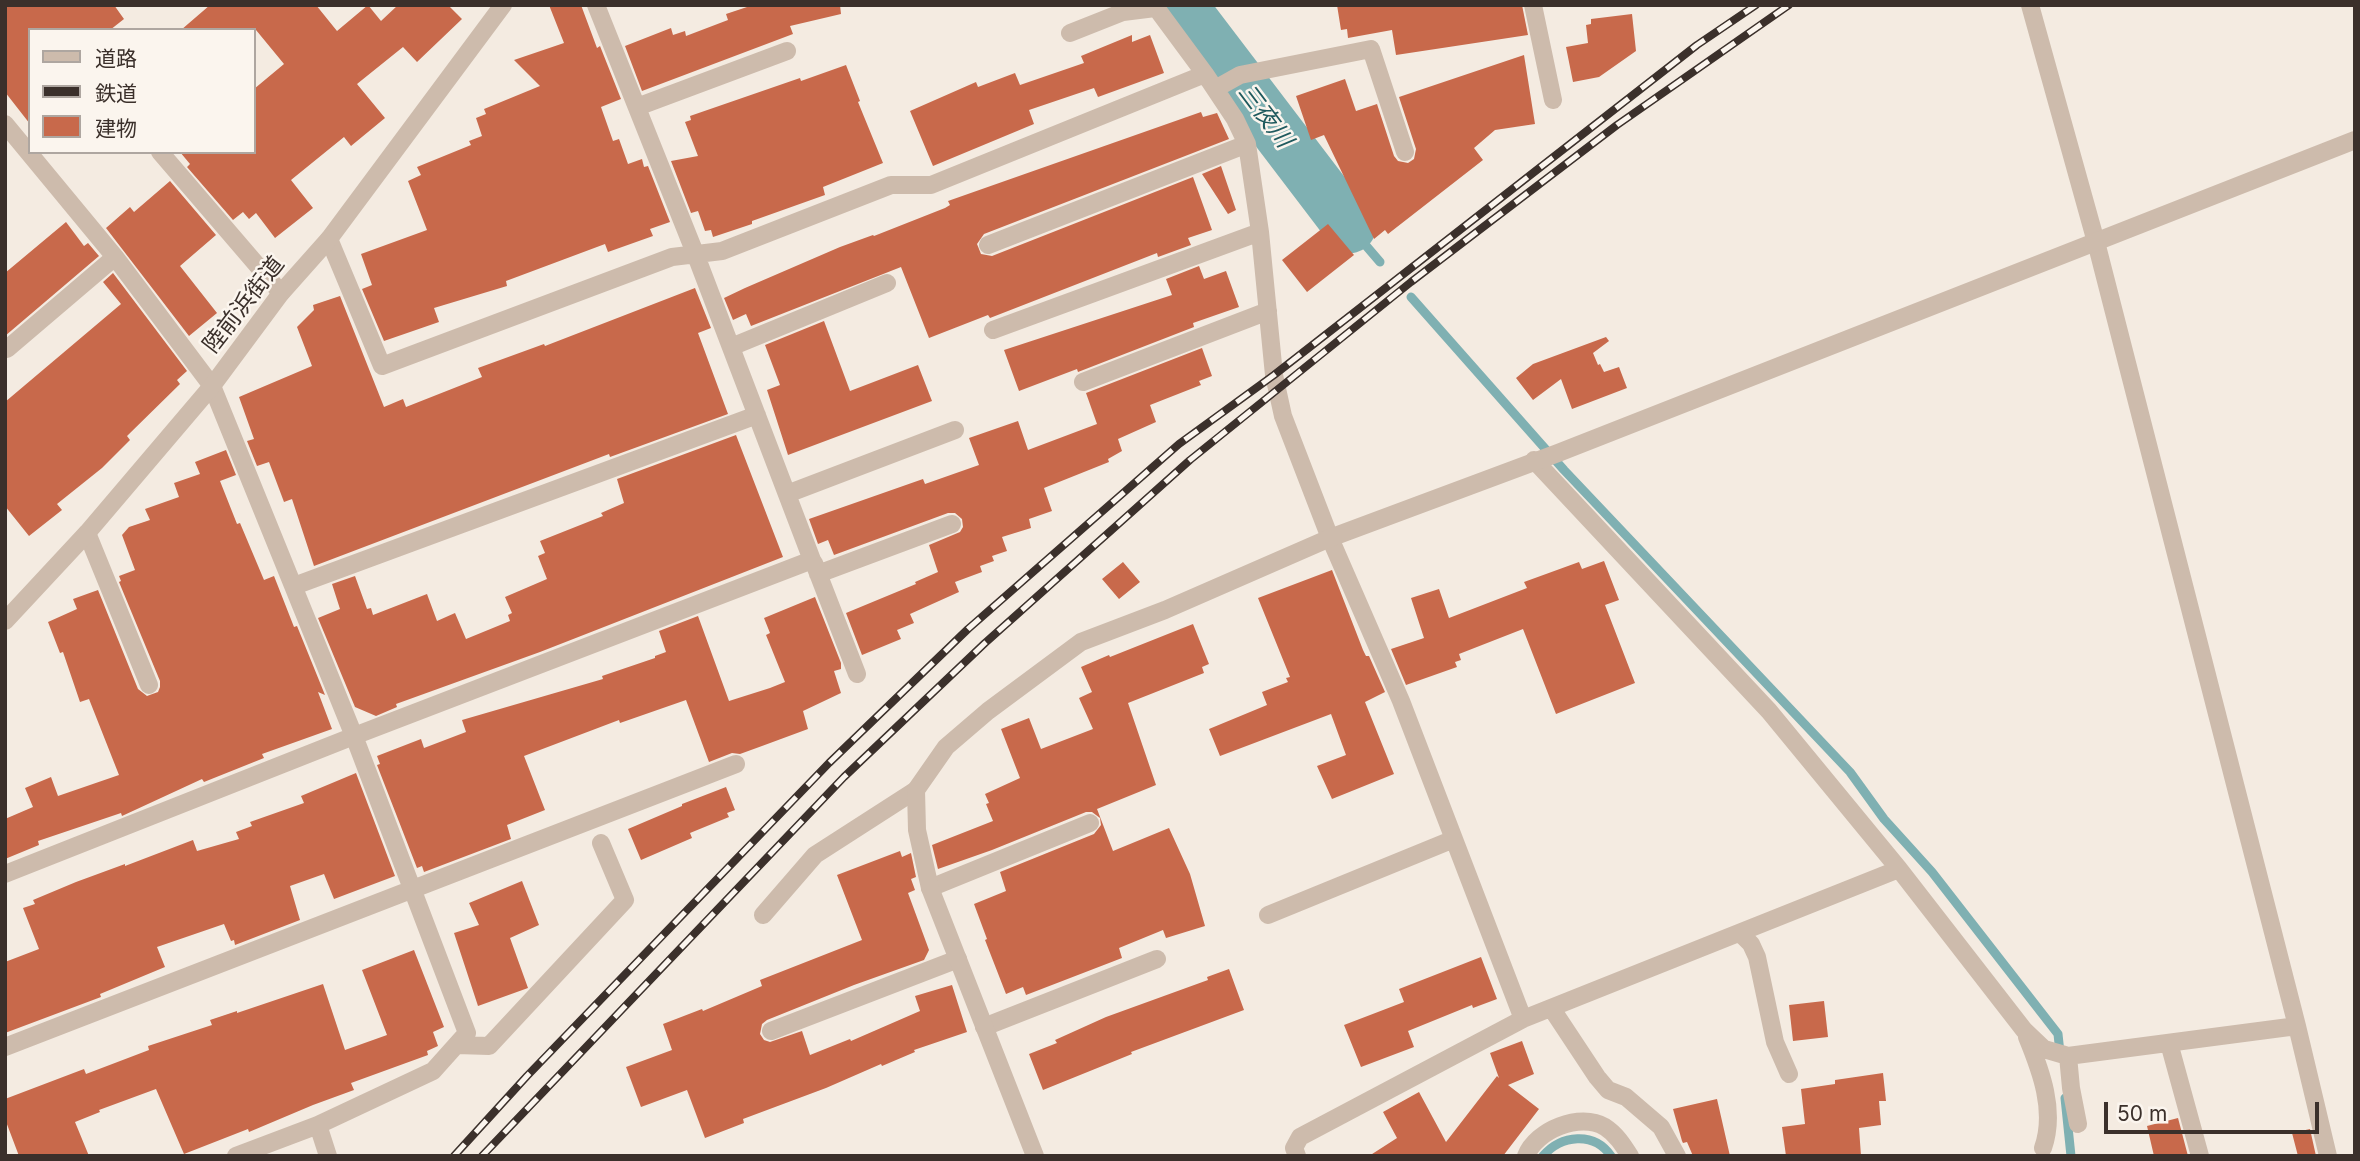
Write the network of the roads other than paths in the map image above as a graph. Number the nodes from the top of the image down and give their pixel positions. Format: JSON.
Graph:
{"nodes":[{"id":1,"x":503,"y":5,"type":"edge"},
{"id":2,"x":596,"y":5,"type":"edge"},
{"id":3,"x":1532,"y":5,"type":"edge"},
{"id":4,"x":2030,"y":5,"type":"edge"},
{"id":5,"x":1155,"y":7,"type":"edge"},
{"id":6,"x":1070,"y":33,"type":"dead end"},
{"id":7,"x":787,"y":51,"type":"dead end"},
{"id":8,"x":1210,"y":81,"type":"junction"},
{"id":9,"x":1553,"y":100,"type":"dead end"},
{"id":10,"x":637,"y":107,"type":"junction"},
{"id":11,"x":5,"y":124,"type":"edge"},
{"id":12,"x":2355,"y":140,"type":"edge"},
{"id":13,"x":1247,"y":145,"type":"junction"},
{"id":14,"x":28,"y":152,"type":"edge"},
{"id":15,"x":1405,"y":152,"type":"dead end"},
{"id":16,"x":30,"y":154,"type":"edge"},
{"id":17,"x":162,"y":154,"type":"edge"},
{"id":18,"x":1260,"y":232,"type":"junction"},
{"id":19,"x":329,"y":239,"type":"junction"},
{"id":20,"x":2096,"y":242,"type":"junction"},
{"id":21,"x":988,"y":245,"type":"dead end"},
{"id":22,"x":695,"y":253,"type":"junction"},
{"id":23,"x":115,"y":257,"type":"junction"},
{"id":24,"x":887,"y":283,"type":"dead end"},
{"id":25,"x":281,"y":293,"type":"junction"},
{"id":26,"x":1268,"y":311,"type":"junction"},
{"id":27,"x":993,"y":330,"type":"dead end"},
{"id":28,"x":731,"y":347,"type":"junction"},
{"id":29,"x":8,"y":349,"type":"dead end"},
{"id":30,"x":1083,"y":382,"type":"dead end"},
{"id":31,"x":212,"y":386,"type":"junction"},
{"id":32,"x":757,"y":415,"type":"junction"},
{"id":33,"x":955,"y":430,"type":"dead end"},
{"id":34,"x":1545,"y":456,"type":"junction"},
{"id":35,"x":787,"y":494,"type":"junction"},
{"id":36,"x":952,"y":524,"type":"dead end"},
{"id":37,"x":87,"y":533,"type":"junction"},
{"id":38,"x":1330,"y":538,"type":"junction"},
{"id":39,"x":815,"y":567,"type":"junction"},
{"id":40,"x":294,"y":586,"type":"junction"},
{"id":41,"x":5,"y":621,"type":"edge"},
{"id":42,"x":857,"y":674,"type":"dead end"},
{"id":43,"x":149,"y":685,"type":"dead end"},
{"id":44,"x":354,"y":736,"type":"junction"},
{"id":45,"x":736,"y":764,"type":"dead end"},
{"id":46,"x":916,"y":790,"type":"junction"},
{"id":47,"x":1090,"y":823,"type":"dead end"},
{"id":48,"x":1454,"y":839,"type":"junction"},
{"id":49,"x":601,"y":843,"type":"dead end"},
{"id":50,"x":1899,"y":869,"type":"junction"},
{"id":51,"x":5,"y":874,"type":"edge"},
{"id":52,"x":930,"y":888,"type":"junction"},
{"id":53,"x":411,"y":889,"type":"junction"},
{"id":54,"x":764,"y":915,"type":"dead end"},
{"id":55,"x":1268,"y":915,"type":"dead end"},
{"id":56,"x":1740,"y":933,"type":"junction"},
{"id":57,"x":958,"y":959,"type":"junction"},
{"id":58,"x":1157,"y":959,"type":"dead end"},
{"id":59,"x":1552,"y":1009,"type":"junction"},
{"id":60,"x":1523,"y":1019,"type":"junction"},
{"id":61,"x":2297,"y":1026,"type":"junction"},
{"id":62,"x":984,"y":1027,"type":"junction"},
{"id":63,"x":2024,"y":1030,"type":"junction"},
{"id":64,"x":771,"y":1031,"type":"dead end"},
{"id":65,"x":2169,"y":1043,"type":"junction"},
{"id":66,"x":457,"y":1045,"type":"junction"},
{"id":67,"x":5,"y":1047,"type":"edge"},
{"id":68,"x":2068,"y":1056,"type":"junction"},
{"id":69,"x":1789,"y":1074,"type":"dead end"},
{"id":70,"x":2078,"y":1124,"type":"dead end"},
{"id":71,"x":318,"y":1125,"type":"junction"},
{"id":72,"x":2043,"y":1148,"type":"dead end"},
{"id":73,"x":236,"y":1156,"type":"edge"},
{"id":74,"x":328,"y":1156,"type":"edge"},
{"id":75,"x":1035,"y":1156,"type":"edge"},
{"id":76,"x":1297,"y":1156,"type":"edge"},
{"id":77,"x":1525,"y":1156,"type":"edge"},
{"id":78,"x":1630,"y":1156,"type":"edge"},
{"id":79,"x":1677,"y":1156,"type":"edge"},
{"id":80,"x":2200,"y":1156,"type":"edge"},
{"id":81,"x":2328,"y":1156,"type":"edge"}],
"edges":[{"from":1,"to":19,"type":"street","name":"陸前浜街道"},
{"from":2,"to":10,"type":"street"},
{"from":3,"to":9,"type":"street"},
{"from":4,"to":20,"type":"street"},
{"from":5,"to":6,"type":"street"},
{"from":5,"to":8,"type":"street"},
{"from":7,"to":10,"type":"street"},
{"from":8,"to":13,"type":"street"},
{"from":8,"to":15,"type":"street"},
{"from":8,"to":22,"type":"street"},
{"from":10,"to":22,"type":"street"},
{"from":11,"to":14,"type":"street"},
{"from":12,"to":20,"type":"street"},
{"from":13,"to":18,"type":"street"},
{"from":13,"to":21,"type":"street"},
{"from":16,"to":23,"type":"street"},
{"from":17,"to":25,"type":"street"},
{"from":18,"to":26,"type":"street"},
{"from":18,"to":27,"type":"street"},
{"from":19,"to":22,"type":"street"},
{"from":19,"to":25,"type":"street","name":"陸前浜街道"},
{"from":20,"to":34,"type":"street"},
{"from":20,"to":61,"type":"street"},
{"from":22,"to":28,"type":"street"},
{"from":23,"to":29,"type":"street"},
{"from":23,"to":31,"type":"street"},
{"from":24,"to":28,"type":"street"},
{"from":25,"to":31,"type":"street","name":"陸前浜街道"},
{"from":26,"to":30,"type":"street"},
{"from":26,"to":38,"type":"street"},
{"from":28,"to":32,"type":"street"},
{"from":31,"to":37,"type":"street","name":"陸前浜街道"},
{"from":31,"to":40,"type":"street"},
{"from":32,"to":35,"type":"street"},
{"from":32,"to":40,"type":"street"},
{"from":33,"to":35,"type":"street"},
{"from":34,"to":38,"type":"street"},
{"from":34,"to":50,"type":"street"},
{"from":35,"to":39,"type":"street"},
{"from":36,"to":39,"type":"street"},
{"from":37,"to":41,"type":"street","name":"陸前浜街道"},
{"from":37,"to":43,"type":"street"},
{"from":38,"to":46,"type":"street"},
{"from":38,"to":48,"type":"street"},
{"from":39,"to":42,"type":"street"},
{"from":39,"to":44,"type":"street"},
{"from":40,"to":44,"type":"street"},
{"from":44,"to":51,"type":"street"},
{"from":44,"to":53,"type":"street"},
{"from":45,"to":53,"type":"street"},
{"from":46,"to":52,"type":"street"},
{"from":46,"to":54,"type":"street"},
{"from":47,"to":52,"type":"street"},
{"from":48,"to":55,"type":"street"},
{"from":48,"to":60,"type":"street"},
{"from":49,"to":66,"type":"street"},
{"from":50,"to":56,"type":"street"},
{"from":50,"to":63,"type":"street"},
{"from":52,"to":57,"type":"street"},
{"from":53,"to":66,"type":"street"},
{"from":53,"to":67,"type":"street"},
{"from":56,"to":59,"type":"street"},
{"from":56,"to":69,"type":"street"},
{"from":57,"to":62,"type":"street"},
{"from":57,"to":64,"type":"street"},
{"from":58,"to":62,"type":"street"},
{"from":59,"to":60,"type":"street"},
{"from":59,"to":79,"type":"street"},
{"from":60,"to":76,"type":"street"},
{"from":61,"to":65,"type":"street"},
{"from":61,"to":81,"type":"street"},
{"from":62,"to":75,"type":"street"},
{"from":63,"to":68,"type":"street"},
{"from":63,"to":72,"type":"street"},
{"from":65,"to":68,"type":"street"},
{"from":65,"to":80,"type":"street"},
{"from":66,"to":71,"type":"street"},
{"from":68,"to":70,"type":"street"},
{"from":71,"to":73,"type":"street"},
{"from":71,"to":74,"type":"street"},
{"from":77,"to":78,"type":"street"}]}
